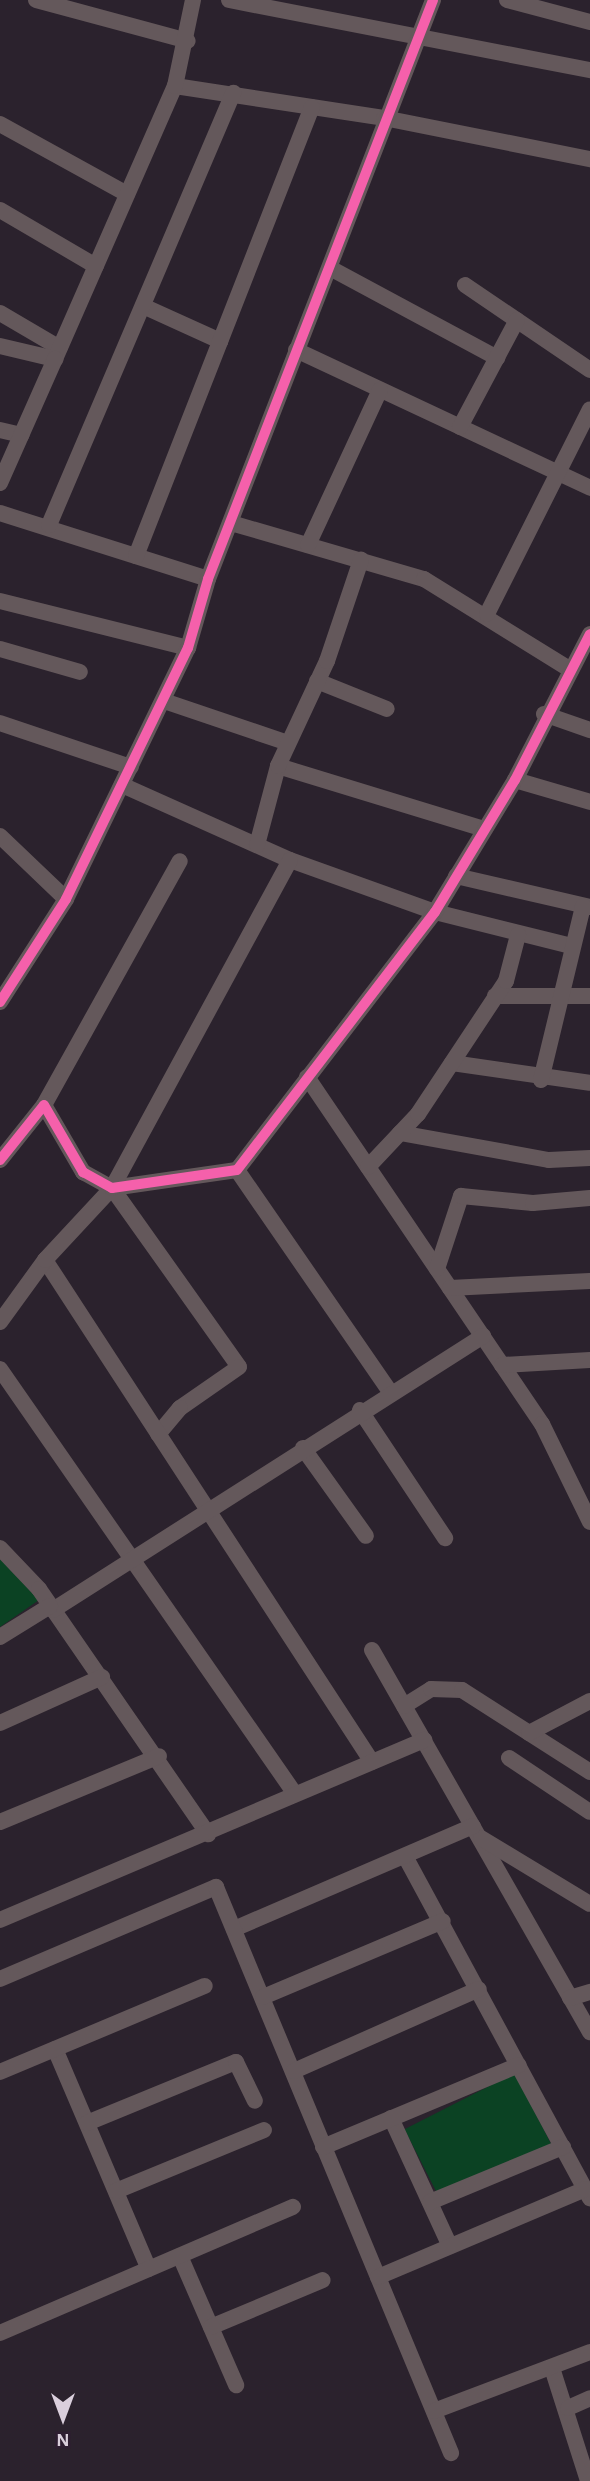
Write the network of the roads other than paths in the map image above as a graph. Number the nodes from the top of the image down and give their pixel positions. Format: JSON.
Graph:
{"nodes":[{"id":1,"x":36,"y":0,"type":"edge"},
{"id":2,"x":193,"y":0,"type":"edge"},
{"id":3,"x":229,"y":0,"type":"edge"},
{"id":4,"x":433,"y":0,"type":"edge"},
{"id":5,"x":507,"y":0,"type":"edge"},
{"id":6,"x":590,"y":22,"type":"edge"},
{"id":7,"x":419,"y":39,"type":"junction"},
{"id":8,"x":188,"y":41,"type":"junction"},
{"id":9,"x":590,"y":69,"type":"edge"},
{"id":10,"x":175,"y":86,"type":"junction"},
{"id":11,"x":233,"y":93,"type":"junction"},
{"id":12,"x":312,"y":107,"type":"junction"},
{"id":13,"x":384,"y":118,"type":"junction"},
{"id":14,"x":0,"y":124,"type":"edge"},
{"id":15,"x":590,"y":159,"type":"edge"},
{"id":16,"x":127,"y":194,"type":"junction"},
{"id":17,"x":0,"y":210,"type":"edge"},
{"id":18,"x":96,"y":266,"type":"junction"},
{"id":19,"x":330,"y":268,"type":"junction"},
{"id":20,"x":465,"y":285,"type":"dead end"},
{"id":21,"x":143,"y":306,"type":"junction"},
{"id":22,"x":0,"y":313,"type":"edge"},
{"id":23,"x":517,"y":320,"type":"junction"},
{"id":24,"x":220,"y":341,"type":"junction"},
{"id":25,"x":0,"y":345,"type":"edge"},
{"id":26,"x":296,"y":350,"type":"junction"},
{"id":27,"x":57,"y":353,"type":"junction"},
{"id":28,"x":497,"y":358,"type":"junction"},
{"id":29,"x":590,"y":370,"type":"edge"},
{"id":30,"x":380,"y":390,"type":"junction"},
{"id":31,"x":590,"y":410,"type":"edge"},
{"id":32,"x":460,"y":427,"type":"junction"},
{"id":33,"x":0,"y":430,"type":"edge"},
{"id":34,"x":21,"y":435,"type":"junction"},
{"id":35,"x":559,"y":474,"type":"junction"},
{"id":36,"x":0,"y":483,"type":"edge"},
{"id":37,"x":590,"y":488,"type":"edge"},
{"id":38,"x":0,"y":513,"type":"edge"},
{"id":39,"x":231,"y":523,"type":"junction"},
{"id":40,"x":49,"y":525,"type":"junction"},
{"id":41,"x":308,"y":545,"type":"junction"},
{"id":42,"x":136,"y":556,"type":"junction"},
{"id":43,"x":361,"y":560,"type":"junction"},
{"id":44,"x":208,"y":579,"type":"junction"},
{"id":45,"x":0,"y":601,"type":"edge"},
{"id":46,"x":487,"y":614,"type":"junction"},
{"id":47,"x":590,"y":635,"type":"edge"},
{"id":48,"x":188,"y":648,"type":"junction"},
{"id":49,"x":0,"y":649,"type":"edge"},
{"id":50,"x":571,"y":670,"type":"junction"},
{"id":51,"x":80,"y":672,"type":"dead end"},
{"id":52,"x":317,"y":681,"type":"junction"},
{"id":53,"x":164,"y":701,"type":"junction"},
{"id":54,"x":387,"y":709,"type":"dead end"},
{"id":55,"x":544,"y":714,"type":"junction"},
{"id":56,"x":0,"y":723,"type":"edge"},
{"id":57,"x":590,"y":730,"type":"edge"},
{"id":58,"x":288,"y":743,"type":"junction"},
{"id":59,"x":278,"y":766,"type":"junction"},
{"id":60,"x":131,"y":767,"type":"junction"},
{"id":61,"x":515,"y":780,"type":"junction"},
{"id":62,"x":122,"y":785,"type":"junction"},
{"id":63,"x":590,"y":802,"type":"edge"},
{"id":64,"x":484,"y":829,"type":"junction"},
{"id":65,"x":0,"y":836,"type":"edge"},
{"id":66,"x":257,"y":845,"type":"junction"},
{"id":67,"x":290,"y":860,"type":"junction"},
{"id":68,"x":180,"y":861,"type":"dead end"},
{"id":69,"x":456,"y":876,"type":"junction"},
{"id":70,"x":66,"y":899,"type":"junction"},
{"id":71,"x":586,"y":907,"type":"edge"},
{"id":72,"x":435,"y":912,"type":"junction"},
{"id":73,"x":518,"y":935,"type":"junction"},
{"id":74,"x":571,"y":946,"type":"junction"},
{"id":75,"x":560,"y":995,"type":"junction"},
{"id":76,"x":495,"y":996,"type":"junction"},
{"id":77,"x":590,"y":996,"type":"edge"},
{"id":78,"x":0,"y":1002,"type":"edge"},
{"id":79,"x":452,"y":1063,"type":"junction"},
{"id":80,"x":307,"y":1077,"type":"junction"},
{"id":81,"x":541,"y":1080,"type":"junction"},
{"id":82,"x":590,"y":1083,"type":"edge"},
{"id":83,"x":44,"y":1105,"type":"junction"},
{"id":84,"x":400,"y":1133,"type":"junction"},
{"id":85,"x":590,"y":1158,"type":"edge"},
{"id":86,"x":0,"y":1160,"type":"edge"},
{"id":87,"x":368,"y":1167,"type":"junction"},
{"id":88,"x":237,"y":1170,"type":"junction"},
{"id":89,"x":112,"y":1188,"type":"junction"},
{"id":90,"x":590,"y":1198,"type":"edge"},
{"id":91,"x":45,"y":1260,"type":"junction"},
{"id":92,"x":438,"y":1269,"type":"junction"},
{"id":93,"x":590,"y":1280,"type":"edge"},
{"id":94,"x":450,"y":1288,"type":"junction"},
{"id":95,"x":0,"y":1322,"type":"edge"},
{"id":96,"x":483,"y":1336,"type":"junction"},
{"id":97,"x":590,"y":1360,"type":"edge"},
{"id":98,"x":502,"y":1365,"type":"junction"},
{"id":99,"x":0,"y":1369,"type":"edge"},
{"id":100,"x":389,"y":1390,"type":"junction"},
{"id":101,"x":360,"y":1410,"type":"junction"},
{"id":102,"x":158,"y":1434,"type":"junction"},
{"id":103,"x":303,"y":1448,"type":"junction"},
{"id":104,"x":207,"y":1510,"type":"junction"},
{"id":105,"x":589,"y":1520,"type":"edge"},
{"id":106,"x":366,"y":1536,"type":"dead end"},
{"id":107,"x":445,"y":1538,"type":"dead end"},
{"id":108,"x":0,"y":1548,"type":"edge"},
{"id":109,"x":132,"y":1559,"type":"junction"},
{"id":110,"x":52,"y":1608,"type":"junction"},
{"id":111,"x":0,"y":1637,"type":"edge"},
{"id":112,"x":372,"y":1650,"type":"dead end"},
{"id":113,"x":102,"y":1677,"type":"junction"},
{"id":114,"x":590,"y":1701,"type":"edge"},
{"id":115,"x":404,"y":1706,"type":"junction"},
{"id":116,"x":0,"y":1723,"type":"edge"},
{"id":117,"x":529,"y":1733,"type":"junction"},
{"id":118,"x":425,"y":1740,"type":"junction"},
{"id":119,"x":159,"y":1756,"type":"junction"},
{"id":120,"x":509,"y":1758,"type":"dead end"},
{"id":121,"x":372,"y":1762,"type":"junction"},
{"id":122,"x":590,"y":1772,"type":"edge"},
{"id":123,"x":295,"y":1794,"type":"junction"},
{"id":124,"x":590,"y":1812,"type":"edge"},
{"id":125,"x":0,"y":1822,"type":"edge"},
{"id":126,"x":476,"y":1831,"type":"junction"},
{"id":127,"x":208,"y":1834,"type":"junction"},
{"id":128,"x":405,"y":1858,"type":"junction"},
{"id":129,"x":590,"y":1903,"type":"edge"},
{"id":130,"x":0,"y":1920,"type":"edge"},
{"id":131,"x":443,"y":1921,"type":"junction"},
{"id":132,"x":234,"y":1929,"type":"junction"},
{"id":133,"x":0,"y":1979,"type":"edge"},
{"id":134,"x":205,"y":1986,"type":"dead end"},
{"id":135,"x":480,"y":1989,"type":"junction"},
{"id":136,"x":590,"y":1992,"type":"edge"},
{"id":137,"x":263,"y":1997,"type":"junction"},
{"id":138,"x":570,"y":1998,"type":"junction"},
{"id":139,"x":590,"y":2032,"type":"edge"},
{"id":140,"x":55,"y":2049,"type":"junction"},
{"id":141,"x":519,"y":2065,"type":"junction"},
{"id":142,"x":294,"y":2071,"type":"junction"},
{"id":143,"x":0,"y":2072,"type":"edge"},
{"id":144,"x":255,"y":2101,"type":"dead end"},
{"id":145,"x":391,"y":2118,"type":"junction"},
{"id":146,"x":87,"y":2123,"type":"junction"},
{"id":147,"x":264,"y":2130,"type":"dead end"},
{"id":148,"x":323,"y":2147,"type":"junction"},
{"id":149,"x":563,"y":2147,"type":"junction"},
{"id":150,"x":116,"y":2191,"type":"junction"},
{"id":151,"x":588,"y":2194,"type":"edge"},
{"id":152,"x":430,"y":2202,"type":"junction"},
{"id":153,"x":293,"y":2207,"type":"dead end"},
{"id":154,"x":450,"y":2246,"type":"junction"},
{"id":155,"x":180,"y":2256,"type":"junction"},
{"id":156,"x":149,"y":2269,"type":"junction"},
{"id":157,"x":378,"y":2277,"type":"junction"},
{"id":158,"x":323,"y":2280,"type":"dead end"},
{"id":159,"x":211,"y":2327,"type":"junction"},
{"id":160,"x":0,"y":2333,"type":"edge"},
{"id":161,"x":590,"y":2352,"type":"edge"},
{"id":162,"x":552,"y":2368,"type":"junction"},
{"id":163,"x":236,"y":2385,"type":"dead end"},
{"id":164,"x":590,"y":2399,"type":"edge"},
{"id":165,"x":568,"y":2408,"type":"junction"},
{"id":166,"x":434,"y":2412,"type":"junction"},
{"id":167,"x":451,"y":2453,"type":"dead end"},
{"id":168,"x":588,"y":2481,"type":"edge"}],
"edges":[{"from":1,"to":8,"type":"street"},
{"from":2,"to":8,"type":"street"},
{"from":3,"to":7,"type":"street"},
{"from":4,"to":7,"type":"street"},
{"from":5,"to":6,"type":"street"},
{"from":7,"to":9,"type":"street"},
{"from":7,"to":13,"type":"street"},
{"from":8,"to":10,"type":"street"},
{"from":10,"to":11,"type":"street"},
{"from":10,"to":16,"type":"street"},
{"from":11,"to":12,"type":"street"},
{"from":11,"to":21,"type":"street"},
{"from":12,"to":13,"type":"street"},
{"from":12,"to":24,"type":"street"},
{"from":13,"to":15,"type":"street"},
{"from":13,"to":19,"type":"street"},
{"from":14,"to":16,"type":"street"},
{"from":16,"to":18,"type":"street"},
{"from":17,"to":18,"type":"street"},
{"from":18,"to":27,"type":"street"},
{"from":19,"to":26,"type":"street"},
{"from":19,"to":28,"type":"street"},
{"from":20,"to":23,"type":"street"},
{"from":21,"to":24,"type":"street"},
{"from":21,"to":40,"type":"street"},
{"from":22,"to":27,"type":"street"},
{"from":23,"to":28,"type":"street"},
{"from":23,"to":29,"type":"street"},
{"from":24,"to":42,"type":"street"},
{"from":25,"to":27,"type":"street"},
{"from":26,"to":30,"type":"street"},
{"from":26,"to":39,"type":"street"},
{"from":27,"to":34,"type":"street"},
{"from":28,"to":32,"type":"street"},
{"from":30,"to":32,"type":"street"},
{"from":30,"to":41,"type":"street"},
{"from":31,"to":35,"type":"street"},
{"from":32,"to":35,"type":"street"},
{"from":33,"to":34,"type":"street"},
{"from":34,"to":36,"type":"street"},
{"from":35,"to":37,"type":"street"},
{"from":35,"to":46,"type":"street"},
{"from":38,"to":40,"type":"street"},
{"from":39,"to":41,"type":"street"},
{"from":39,"to":44,"type":"street"},
{"from":40,"to":42,"type":"street"},
{"from":41,"to":43,"type":"street"},
{"from":42,"to":44,"type":"street"},
{"from":43,"to":46,"type":"street"},
{"from":43,"to":52,"type":"street"},
{"from":44,"to":48,"type":"street"},
{"from":45,"to":48,"type":"street"},
{"from":46,"to":50,"type":"street"},
{"from":47,"to":50,"type":"street"},
{"from":48,"to":53,"type":"street"},
{"from":49,"to":51,"type":"street"},
{"from":50,"to":55,"type":"street"},
{"from":52,"to":54,"type":"street"},
{"from":52,"to":58,"type":"street"},
{"from":53,"to":58,"type":"street"},
{"from":53,"to":60,"type":"street"},
{"from":55,"to":57,"type":"street"},
{"from":55,"to":61,"type":"street"},
{"from":56,"to":60,"type":"street"},
{"from":58,"to":59,"type":"street"},
{"from":59,"to":64,"type":"street"},
{"from":59,"to":66,"type":"street"},
{"from":60,"to":62,"type":"street"},
{"from":61,"to":63,"type":"street"},
{"from":61,"to":64,"type":"street"},
{"from":62,"to":66,"type":"street"},
{"from":62,"to":70,"type":"street"},
{"from":64,"to":69,"type":"street"},
{"from":65,"to":70,"type":"street"},
{"from":66,"to":67,"type":"street"},
{"from":67,"to":72,"type":"street"},
{"from":67,"to":89,"type":"street"},
{"from":68,"to":83,"type":"street"},
{"from":69,"to":71,"type":"street"},
{"from":69,"to":72,"type":"street"},
{"from":70,"to":78,"type":"street"},
{"from":71,"to":74,"type":"street"},
{"from":72,"to":73,"type":"street"},
{"from":72,"to":80,"type":"street"},
{"from":73,"to":74,"type":"street"},
{"from":73,"to":76,"type":"street"},
{"from":74,"to":75,"type":"street"},
{"from":75,"to":76,"type":"street"},
{"from":75,"to":77,"type":"street"},
{"from":75,"to":81,"type":"street"},
{"from":76,"to":79,"type":"street"},
{"from":79,"to":81,"type":"street"},
{"from":79,"to":84,"type":"street"},
{"from":80,"to":87,"type":"street"},
{"from":80,"to":88,"type":"street"},
{"from":81,"to":82,"type":"street"},
{"from":83,"to":86,"type":"street"},
{"from":83,"to":89,"type":"street"},
{"from":84,"to":85,"type":"street"},
{"from":84,"to":87,"type":"street"},
{"from":87,"to":92,"type":"street"},
{"from":88,"to":89,"type":"street"},
{"from":88,"to":100,"type":"street"},
{"from":89,"to":91,"type":"street"},
{"from":89,"to":102,"type":"street"},
{"from":90,"to":92,"type":"street"},
{"from":91,"to":95,"type":"street"},
{"from":91,"to":102,"type":"street"},
{"from":92,"to":94,"type":"street"},
{"from":93,"to":94,"type":"street"},
{"from":94,"to":96,"type":"street"},
{"from":96,"to":98,"type":"street"},
{"from":96,"to":100,"type":"street"},
{"from":97,"to":98,"type":"street"},
{"from":98,"to":105,"type":"street"},
{"from":99,"to":109,"type":"street"},
{"from":100,"to":101,"type":"street"},
{"from":101,"to":103,"type":"street"},
{"from":101,"to":107,"type":"street"},
{"from":102,"to":104,"type":"street"},
{"from":103,"to":104,"type":"street"},
{"from":103,"to":106,"type":"street"},
{"from":104,"to":109,"type":"street"},
{"from":104,"to":121,"type":"street"},
{"from":108,"to":110,"type":"street"},
{"from":109,"to":110,"type":"street"},
{"from":109,"to":123,"type":"street"},
{"from":110,"to":111,"type":"street"},
{"from":110,"to":113,"type":"street"},
{"from":112,"to":115,"type":"street"},
{"from":113,"to":116,"type":"street"},
{"from":113,"to":119,"type":"street"},
{"from":114,"to":117,"type":"street"},
{"from":115,"to":117,"type":"street"},
{"from":115,"to":118,"type":"street"},
{"from":117,"to":122,"type":"street"},
{"from":118,"to":121,"type":"street"},
{"from":118,"to":126,"type":"street"},
{"from":119,"to":125,"type":"street"},
{"from":119,"to":127,"type":"street"},
{"from":120,"to":124,"type":"street"},
{"from":121,"to":123,"type":"street"},
{"from":123,"to":127,"type":"street"},
{"from":126,"to":128,"type":"street"},
{"from":126,"to":129,"type":"street"},
{"from":126,"to":138,"type":"street"},
{"from":127,"to":130,"type":"street"},
{"from":128,"to":131,"type":"street"},
{"from":128,"to":132,"type":"street"},
{"from":131,"to":135,"type":"street"},
{"from":131,"to":137,"type":"street"},
{"from":132,"to":133,"type":"street"},
{"from":132,"to":137,"type":"street"},
{"from":134,"to":140,"type":"street"},
{"from":135,"to":141,"type":"street"},
{"from":135,"to":142,"type":"street"},
{"from":136,"to":138,"type":"street"},
{"from":137,"to":142,"type":"street"},
{"from":138,"to":139,"type":"street"},
{"from":140,"to":143,"type":"street"},
{"from":140,"to":146,"type":"street"},
{"from":141,"to":145,"type":"street"},
{"from":141,"to":149,"type":"street"},
{"from":142,"to":148,"type":"street"},
{"from":144,"to":146,"type":"street"},
{"from":145,"to":148,"type":"street"},
{"from":145,"to":152,"type":"street"},
{"from":146,"to":150,"type":"street"},
{"from":147,"to":150,"type":"street"},
{"from":148,"to":157,"type":"street"},
{"from":149,"to":151,"type":"street"},
{"from":149,"to":152,"type":"street"},
{"from":150,"to":156,"type":"street"},
{"from":151,"to":154,"type":"street"},
{"from":152,"to":154,"type":"street"},
{"from":153,"to":155,"type":"street"},
{"from":154,"to":157,"type":"street"},
{"from":155,"to":156,"type":"street"},
{"from":155,"to":159,"type":"street"},
{"from":156,"to":160,"type":"street"},
{"from":157,"to":166,"type":"street"},
{"from":158,"to":159,"type":"street"},
{"from":159,"to":163,"type":"street"},
{"from":161,"to":162,"type":"street"},
{"from":162,"to":165,"type":"street"},
{"from":162,"to":166,"type":"street"},
{"from":164,"to":165,"type":"street"},
{"from":165,"to":168,"type":"street"},
{"from":166,"to":167,"type":"street"}]}
